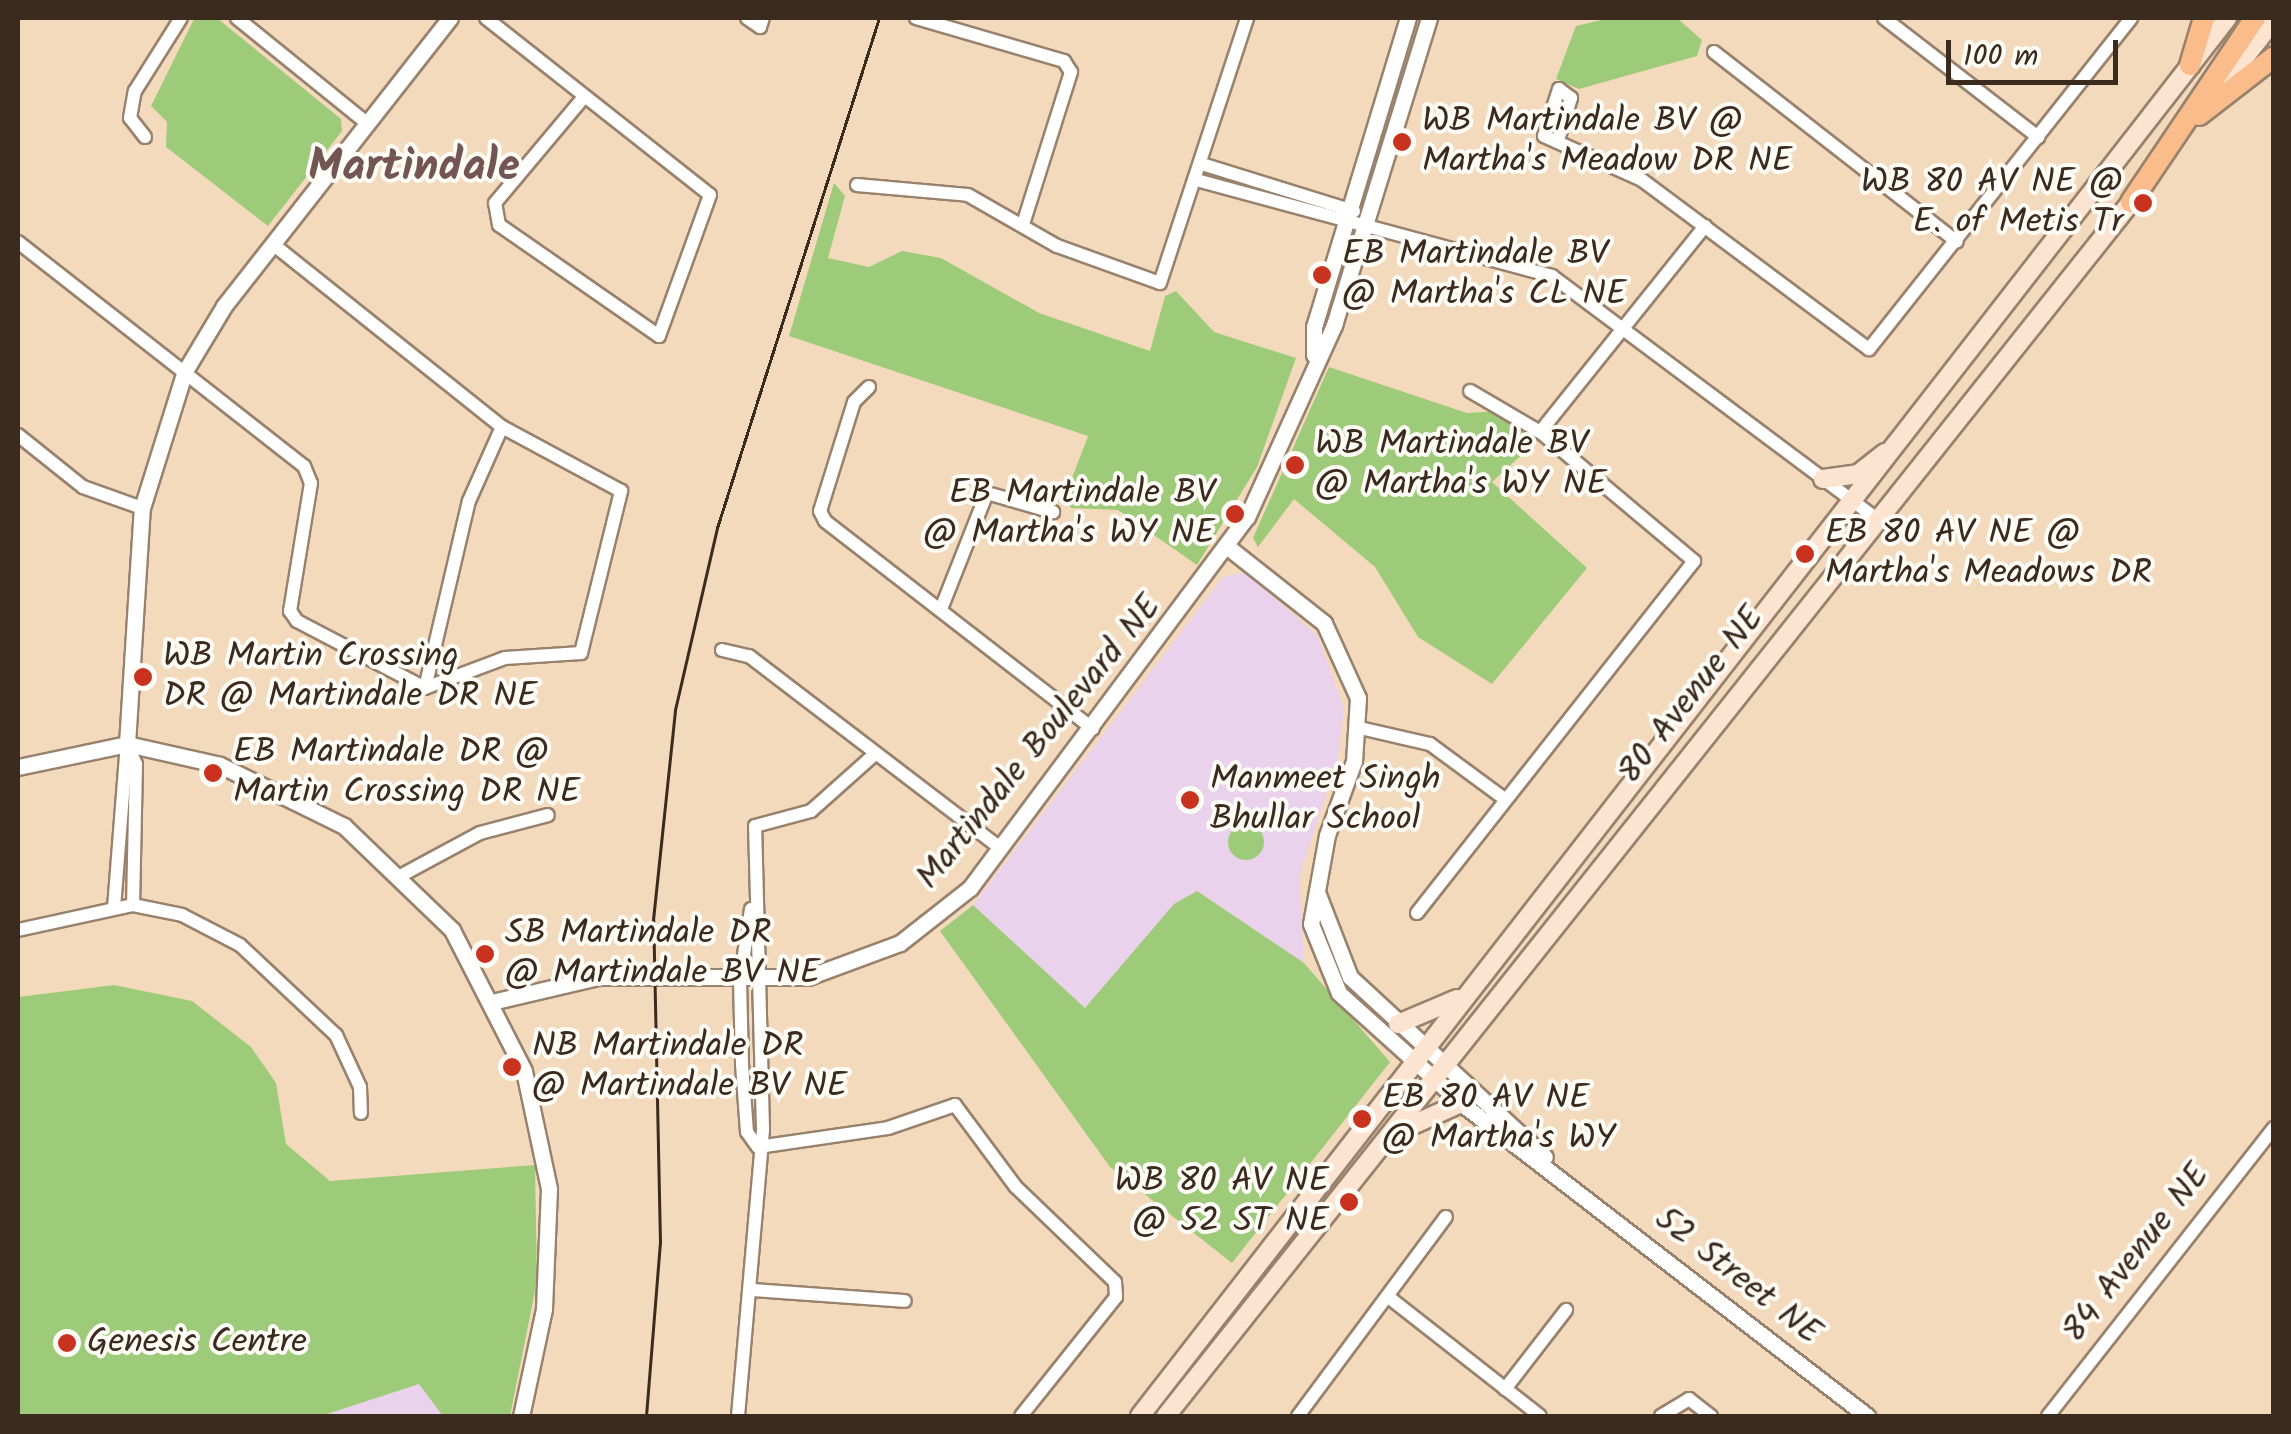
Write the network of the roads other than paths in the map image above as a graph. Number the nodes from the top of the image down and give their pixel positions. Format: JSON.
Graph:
{"nodes":[{"id":1,"x":182,"y":18,"type":"edge"},
{"id":2,"x":238,"y":18,"type":"edge"},
{"id":3,"x":450,"y":18,"type":"edge"},
{"id":4,"x":486,"y":18,"type":"edge"},
{"id":5,"x":748,"y":18,"type":"edge"},
{"id":6,"x":763,"y":18,"type":"edge"},
{"id":7,"x":916,"y":18,"type":"edge"},
{"id":8,"x":1247,"y":18,"type":"edge"},
{"id":9,"x":1408,"y":18,"type":"edge"},
{"id":10,"x":1429,"y":18,"type":"edge"},
{"id":11,"x":1884,"y":18,"type":"edge"},
{"id":12,"x":2131,"y":18,"type":"edge"},
{"id":13,"x":2204,"y":18,"type":"edge"},
{"id":14,"x":2227,"y":18,"type":"edge"},
{"id":15,"x":2255,"y":18,"type":"edge"},
{"id":16,"x":2274,"y":20,"type":"edge"},
{"id":17,"x":1714,"y":52,"type":"dead end"},
{"id":18,"x":2274,"y":57,"type":"edge"},
{"id":19,"x":2190,"y":65,"type":"junction"},
{"id":20,"x":584,"y":97,"type":"junction"},
{"id":21,"x":2199,"y":115,"type":"junction"},
{"id":22,"x":364,"y":121,"type":"junction"},
{"id":23,"x":145,"y":137,"type":"dead end"},
{"id":24,"x":2038,"y":137,"type":"junction"},
{"id":25,"x":1558,"y":140,"type":"dead end"},
{"id":26,"x":1205,"y":165,"type":"junction"},
{"id":27,"x":1200,"y":181,"type":"junction"},
{"id":28,"x":857,"y":185,"type":"dead end"},
{"id":29,"x":2131,"y":202,"type":"junction"},
{"id":30,"x":1346,"y":214,"type":"junction"},
{"id":31,"x":1024,"y":221,"type":"junction"},
{"id":32,"x":1368,"y":222,"type":"junction"},
{"id":33,"x":1705,"y":226,"type":"junction"},
{"id":34,"x":18,"y":242,"type":"edge"},
{"id":35,"x":1957,"y":242,"type":"junction"},
{"id":36,"x":272,"y":244,"type":"junction"},
{"id":37,"x":1630,"y":326,"type":"junction"},
{"id":38,"x":1314,"y":358,"type":"junction"},
{"id":39,"x":185,"y":371,"type":"junction"},
{"id":40,"x":869,"y":387,"type":"dead end"},
{"id":41,"x":1470,"y":391,"type":"dead end"},
{"id":42,"x":502,"y":426,"type":"junction"},
{"id":43,"x":1915,"y":426,"type":"junction"},
{"id":44,"x":1540,"y":432,"type":"junction"},
{"id":45,"x":18,"y":434,"type":"edge"},
{"id":46,"x":1823,"y":478,"type":"junction"},
{"id":47,"x":1856,"y":503,"type":"junction"},
{"id":48,"x":142,"y":508,"type":"junction"},
{"id":49,"x":1053,"y":512,"type":"dead end"},
{"id":50,"x":1874,"y":518,"type":"junction"},
{"id":51,"x":1229,"y":548,"type":"junction"},
{"id":52,"x":941,"y":608,"type":"junction"},
{"id":53,"x":722,"y":650,"type":"dead end"},
{"id":54,"x":425,"y":688,"type":"junction"},
{"id":55,"x":1360,"y":728,"type":"junction"},
{"id":56,"x":1093,"y":729,"type":"junction"},
{"id":57,"x":127,"y":744,"type":"junction"},
{"id":58,"x":875,"y":754,"type":"junction"},
{"id":59,"x":18,"y":767,"type":"edge"},
{"id":60,"x":1506,"y":800,"type":"junction"},
{"id":61,"x":548,"y":815,"type":"dead end"},
{"id":62,"x":1001,"y":849,"type":"junction"},
{"id":63,"x":402,"y":876,"type":"junction"},
{"id":64,"x":1316,"y":888,"type":"junction"},
{"id":65,"x":133,"y":905,"type":"junction"},
{"id":66,"x":114,"y":908,"type":"junction"},
{"id":67,"x":751,"y":909,"type":"junction"},
{"id":68,"x":1417,"y":913,"type":"dead end"},
{"id":69,"x":18,"y":930,"type":"edge"},
{"id":70,"x":740,"y":980,"type":"junction"},
{"id":71,"x":1480,"y":980,"type":"junction"},
{"id":72,"x":757,"y":981,"type":"junction"},
{"id":73,"x":496,"y":1001,"type":"junction"},
{"id":74,"x":1398,"y":1024,"type":"junction"},
{"id":75,"x":1427,"y":1047,"type":"junction"},
{"id":76,"x":1445,"y":1061,"type":"junction"},
{"id":77,"x":1414,"y":1063,"type":"junction"},
{"id":78,"x":1432,"y":1078,"type":"junction"},
{"id":79,"x":1461,"y":1103,"type":"junction"},
{"id":80,"x":361,"y":1113,"type":"dead end"},
{"id":81,"x":2274,"y":1128,"type":"edge"},
{"id":82,"x":1380,"y":1144,"type":"junction"},
{"id":83,"x":758,"y":1147,"type":"junction"},
{"id":84,"x":1570,"y":1185,"type":"junction"},
{"id":85,"x":1446,"y":1217,"type":"dead end"},
{"id":86,"x":752,"y":1290,"type":"junction"},
{"id":87,"x":1391,"y":1299,"type":"junction"},
{"id":88,"x":905,"y":1301,"type":"dead end"},
{"id":89,"x":1566,"y":1310,"type":"dead end"},
{"id":90,"x":1505,"y":1389,"type":"junction"},
{"id":91,"x":522,"y":1416,"type":"edge"},
{"id":92,"x":738,"y":1416,"type":"edge"},
{"id":93,"x":1022,"y":1416,"type":"edge"},
{"id":94,"x":1140,"y":1416,"type":"edge"},
{"id":95,"x":1166,"y":1416,"type":"edge"},
{"id":96,"x":1298,"y":1416,"type":"edge"},
{"id":97,"x":1540,"y":1416,"type":"edge"},
{"id":98,"x":1661,"y":1416,"type":"edge"},
{"id":99,"x":1712,"y":1416,"type":"edge"},
{"id":100,"x":1867,"y":1416,"type":"edge"},
{"id":101,"x":2048,"y":1416,"type":"edge"}],
"edges":[{"from":1,"to":23,"type":"street"},
{"from":2,"to":22,"type":"street"},
{"from":3,"to":22,"type":"street"},
{"from":4,"to":20,"type":"street"},
{"from":5,"to":6,"type":"street"},
{"from":7,"to":31,"type":"street"},
{"from":8,"to":26,"type":"street"},
{"from":9,"to":30,"type":"street","name":"Martindale Boulevard NE"},
{"from":10,"to":32,"type":"street","name":"Martindale Boulevard NE"},
{"from":11,"to":24,"type":"street"},
{"from":12,"to":24,"type":"street"},
{"from":13,"to":19,"type":"main road"},
{"from":14,"to":19,"type":"main road","name":"80 Avenue NE"},
{"from":15,"to":29,"type":"main road"},
{"from":16,"to":21,"type":"main road","name":"80 Avenue NE"},
{"from":17,"to":35,"type":"street"},
{"from":18,"to":21,"type":"main road"},
{"from":19,"to":43,"type":"main road","name":"80 Avenue NE"},
{"from":20,"to":20,"type":"street"},
{"from":21,"to":29,"type":"main road","name":"80 Avenue NE"},
{"from":22,"to":36,"type":"street"},
{"from":24,"to":35,"type":"street"},
{"from":25,"to":33,"type":"street"},
{"from":26,"to":27,"type":"street"},
{"from":26,"to":30,"type":"street"},
{"from":27,"to":30,"type":"street"},
{"from":27,"to":31,"type":"street"},
{"from":28,"to":31,"type":"street"},
{"from":29,"to":50,"type":"main road","name":"80 Avenue NE"},
{"from":30,"to":32,"type":"street"},
{"from":30,"to":38,"type":"street","name":"Martindale Boulevard NE"},
{"from":32,"to":37,"type":"street"},
{"from":32,"to":38,"type":"street","name":"Martindale Boulevard NE"},
{"from":33,"to":35,"type":"street"},
{"from":33,"to":37,"type":"street"},
{"from":34,"to":39,"type":"street"},
{"from":36,"to":39,"type":"street"},
{"from":36,"to":42,"type":"street"},
{"from":37,"to":44,"type":"street"},
{"from":37,"to":46,"type":"street"},
{"from":38,"to":51,"type":"street","name":"Martindale Boulevard NE"},
{"from":39,"to":48,"type":"street"},
{"from":39,"to":54,"type":"street"},
{"from":40,"to":52,"type":"street"},
{"from":41,"to":44,"type":"street"},
{"from":42,"to":54,"type":"street"},
{"from":42,"to":54,"type":"street"},
{"from":43,"to":46,"type":"main road"},
{"from":43,"to":47,"type":"main road","name":"80 Avenue NE"},
{"from":44,"to":60,"type":"street"},
{"from":45,"to":48,"type":"street"},
{"from":46,"to":47,"type":"street"},
{"from":47,"to":50,"type":"street"},
{"from":47,"to":71,"type":"main road","name":"80 Avenue NE"},
{"from":48,"to":57,"type":"street"},
{"from":49,"to":52,"type":"street"},
{"from":50,"to":76,"type":"main road","name":"80 Avenue NE"},
{"from":51,"to":55,"type":"street"},
{"from":51,"to":56,"type":"street","name":"Martindale Boulevard NE"},
{"from":52,"to":56,"type":"street"},
{"from":53,"to":58,"type":"street"},
{"from":55,"to":60,"type":"street"},
{"from":55,"to":64,"type":"street","name":"52 Street NE"},
{"from":56,"to":62,"type":"street","name":"Martindale Boulevard NE"},
{"from":57,"to":59,"type":"street"},
{"from":57,"to":63,"type":"street"},
{"from":57,"to":65,"type":"street"},
{"from":57,"to":66,"type":"street"},
{"from":58,"to":62,"type":"street"},
{"from":58,"to":67,"type":"street"},
{"from":60,"to":68,"type":"street"},
{"from":61,"to":63,"type":"street"},
{"from":62,"to":72,"type":"street","name":"Martindale Boulevard NE"},
{"from":63,"to":73,"type":"street"},
{"from":64,"to":74,"type":"street","name":"52 Street NE"},
{"from":64,"to":77,"type":"street","name":"52 Street NE"},
{"from":65,"to":66,"type":"street"},
{"from":65,"to":80,"type":"street"},
{"from":66,"to":69,"type":"street"},
{"from":67,"to":70,"type":"street"},
{"from":67,"to":72,"type":"street"},
{"from":70,"to":72,"type":"street","name":"Martindale Boulevard NE"},
{"from":70,"to":73,"type":"street","name":"Martindale Boulevard NE"},
{"from":70,"to":83,"type":"street"},
{"from":71,"to":74,"type":"main road"},
{"from":71,"to":75,"type":"main road","name":"80 Avenue NE"},
{"from":72,"to":83,"type":"street"},
{"from":73,"to":91,"type":"street"},
{"from":74,"to":75,"type":"street","name":"52 Street NE"},
{"from":75,"to":76,"type":"street","name":"52 Street NE"},
{"from":75,"to":77,"type":"main road","name":"80 Avenue NE"},
{"from":76,"to":78,"type":"main road","name":"80 Avenue NE"},
{"from":76,"to":84,"type":"street","name":"52 Street NE"},
{"from":77,"to":78,"type":"street","name":"52 Street NE"},
{"from":77,"to":94,"type":"main road","name":"80 Avenue NE"},
{"from":78,"to":79,"type":"street","name":"52 Street NE"},
{"from":78,"to":82,"type":"main road","name":"80 Avenue NE"},
{"from":79,"to":82,"type":"main road"},
{"from":79,"to":84,"type":"street","name":"52 Street NE"},
{"from":81,"to":101,"type":"street","name":"84 Avenue NE"},
{"from":82,"to":95,"type":"main road","name":"80 Avenue NE"},
{"from":83,"to":86,"type":"street"},
{"from":83,"to":93,"type":"street"},
{"from":84,"to":100,"type":"street","name":"52 Street NE"},
{"from":85,"to":87,"type":"street"},
{"from":86,"to":88,"type":"street"},
{"from":86,"to":92,"type":"street"},
{"from":87,"to":90,"type":"street"},
{"from":87,"to":96,"type":"street"},
{"from":89,"to":90,"type":"street"},
{"from":90,"to":97,"type":"street"},
{"from":98,"to":99,"type":"street"}]}
